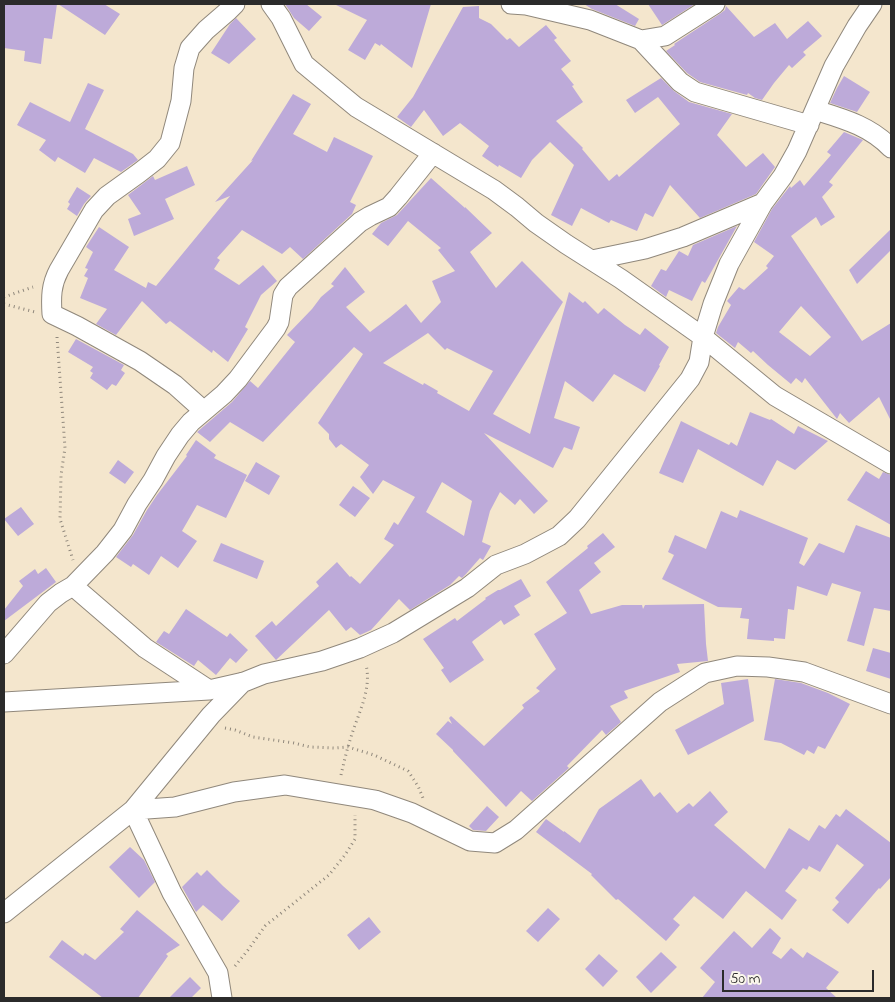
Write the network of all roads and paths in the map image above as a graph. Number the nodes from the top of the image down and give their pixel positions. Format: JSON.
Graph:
{"nodes":[{"id":1,"x":236,"y":4,"type":"edge"},
{"id":2,"x":272,"y":4,"type":"edge"},
{"id":3,"x":511,"y":4,"type":"edge"},
{"id":4,"x":715,"y":4,"type":"edge"},
{"id":5,"x":872,"y":4,"type":"edge"},
{"id":6,"x":641,"y":40,"type":"junction"},
{"id":7,"x":812,"y":118,"type":"junction"},
{"id":8,"x":888,"y":139,"type":"edge"},
{"id":9,"x":432,"y":153,"type":"junction"},
{"id":10,"x":763,"y":203,"type":"junction"},
{"id":11,"x":592,"y":260,"type":"junction"},
{"id":12,"x":54,"y":278,"type":"junction"},
{"id":13,"x":4,"y":297,"type":"edge"},
{"id":14,"x":4,"y":304,"type":"edge"},
{"id":15,"x":52,"y":314,"type":"junction"},
{"id":16,"x":703,"y":337,"type":"junction"},
{"id":17,"x":204,"y":411,"type":"junction"},
{"id":18,"x":891,"y":464,"type":"edge"},
{"id":19,"x":77,"y":581,"type":"junction"},
{"id":20,"x":362,"y":647,"type":"junction"},
{"id":21,"x":4,"y":654,"type":"edge"},
{"id":22,"x":244,"y":682,"type":"junction"},
{"id":23,"x":209,"y":690,"type":"junction"},
{"id":24,"x":4,"y":702,"type":"edge"},
{"id":25,"x":891,"y":704,"type":"edge"},
{"id":26,"x":200,"y":729,"type":"junction"},
{"id":27,"x":348,"y":747,"type":"junction"},
{"id":28,"x":344,"y":795,"type":"junction"},
{"id":29,"x":133,"y":810,"type":"junction"},
{"id":30,"x":434,"y":823,"type":"junction"},
{"id":31,"x":4,"y":913,"type":"edge"},
{"id":32,"x":221,"y":991,"type":"edge"}],
"edges":[{"from":1,"to":12,"type":"street"},
{"from":2,"to":9,"type":"street"},
{"from":3,"to":6,"type":"street"},
{"from":4,"to":6,"type":"street"},
{"from":5,"to":7,"type":"street"},
{"from":6,"to":7,"type":"street"},
{"from":7,"to":8,"type":"street"},
{"from":7,"to":10,"type":"street"},
{"from":9,"to":11,"type":"street"},
{"from":9,"to":17,"type":"street"},
{"from":10,"to":11,"type":"street"},
{"from":10,"to":16,"type":"street"},
{"from":11,"to":16,"type":"street"},
{"from":12,"to":13,"type":"path"},
{"from":12,"to":15,"type":"street"},
{"from":14,"to":15,"type":"path"},
{"from":15,"to":17,"type":"street"},
{"from":15,"to":19,"type":"path"},
{"from":16,"to":18,"type":"street"},
{"from":16,"to":20,"type":"street"},
{"from":17,"to":19,"type":"street"},
{"from":19,"to":21,"type":"street"},
{"from":19,"to":23,"type":"street"},
{"from":20,"to":22,"type":"street"},
{"from":20,"to":27,"type":"path"},
{"from":22,"to":23,"type":"street"},
{"from":22,"to":26,"type":"street"},
{"from":23,"to":24,"type":"street"},
{"from":25,"to":30,"type":"street"},
{"from":26,"to":27,"type":"path"},
{"from":26,"to":29,"type":"street"},
{"from":27,"to":28,"type":"path"},
{"from":27,"to":30,"type":"path"},
{"from":28,"to":29,"type":"street"},
{"from":28,"to":30,"type":"street"},
{"from":28,"to":32,"type":"path"},
{"from":29,"to":31,"type":"street"},
{"from":29,"to":32,"type":"street"}]}
